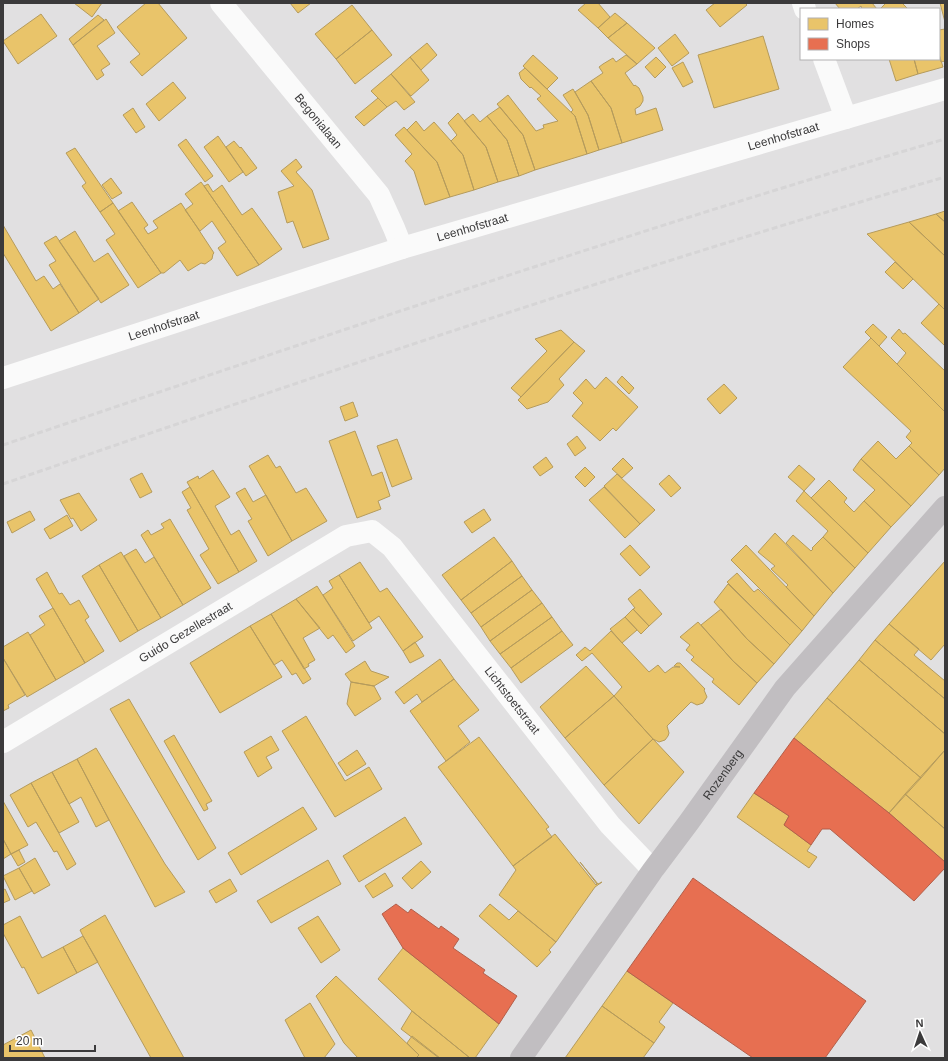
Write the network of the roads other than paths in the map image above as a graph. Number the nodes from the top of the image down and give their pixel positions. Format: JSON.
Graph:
{"nodes":[{"id":1,"x":221,"y":3,"type":"edge"},
{"id":2,"x":824,"y":60,"type":"edge"},
{"id":3,"x":945,"y":89,"type":"edge"},
{"id":4,"x":846,"y":118,"type":"junction"},
{"id":5,"x":402,"y":248,"type":"junction"},
{"id":6,"x":3,"y":378,"type":"edge"},
{"id":7,"x":945,"y":507,"type":"edge"},
{"id":8,"x":372,"y":531,"type":"joint"},
{"id":9,"x":3,"y":742,"type":"edge"},
{"id":10,"x":652,"y":870,"type":"junction"},
{"id":11,"x":521,"y":1058,"type":"edge"}],
"edges":[{"from":1,"to":5,"type":"street","name":"Begonialaan"},
{"from":2,"to":4,"type":"street"},
{"from":3,"to":4,"type":"street","name":"Leenhofstraat"},
{"from":4,"to":5,"type":"street","name":"Leenhofstraat"},
{"from":5,"to":6,"type":"street","name":"Leenhofstraat"},
{"from":7,"to":10,"type":"main road","name":"Rozenberg"},
{"from":8,"to":9,"type":"street","name":"Guido Gezellestraat"},
{"from":8,"to":10,"type":"street","name":"Lichtstoetstraat"},
{"from":10,"to":11,"type":"main road","name":"Rozenberg"}]}
